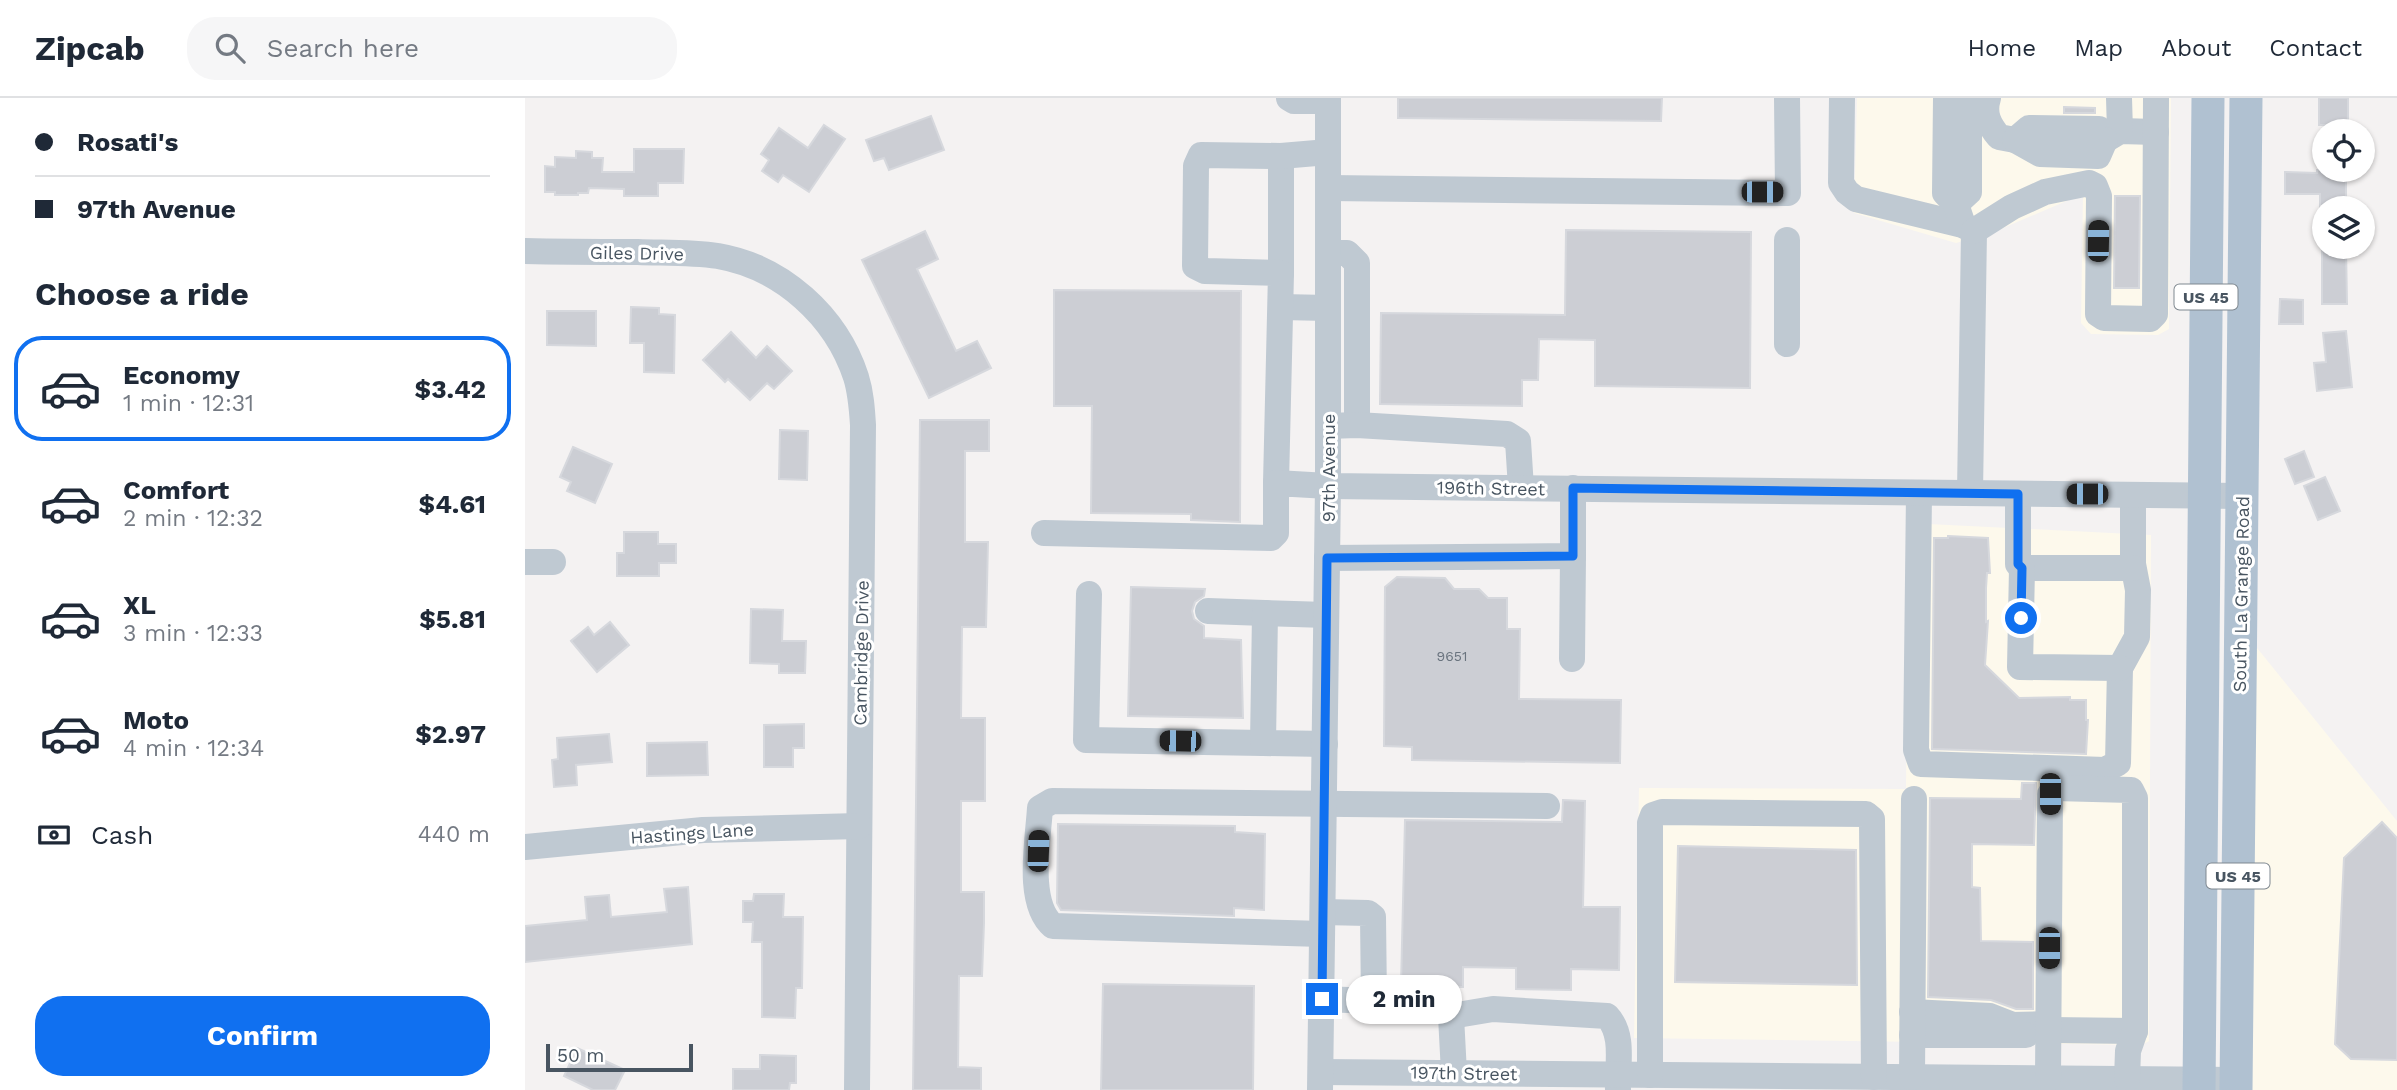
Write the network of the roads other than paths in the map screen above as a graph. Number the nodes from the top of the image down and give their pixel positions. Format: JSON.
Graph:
{"nodes":[{"id":1,"x":1289,"y":98,"type":"edge"},
{"id":2,"x":1787,"y":98,"type":"edge"},
{"id":3,"x":1842,"y":98,"type":"edge"},
{"id":4,"x":1946,"y":98,"type":"edge"},
{"id":5,"x":1957,"y":98,"type":"edge"},
{"id":6,"x":1969,"y":98,"type":"edge"},
{"id":7,"x":1988,"y":98,"type":"edge"},
{"id":8,"x":2119,"y":98,"type":"edge"},
{"id":9,"x":2156,"y":98,"type":"edge"},
{"id":10,"x":2208,"y":98,"type":"edge"},
{"id":11,"x":2246,"y":98,"type":"edge"},
{"id":12,"x":1328,"y":99,"type":"edge"},
{"id":13,"x":2156,"y":132,"type":"junction"},
{"id":14,"x":2112,"y":136,"type":"junction"},
{"id":15,"x":1328,"y":152,"type":"junction"},
{"id":16,"x":1281,"y":156,"type":"junction"},
{"id":17,"x":1328,"y":188,"type":"junction"},
{"id":18,"x":1964,"y":220,"type":"junction"},
{"id":19,"x":1787,"y":240,"type":"dead end"},
{"id":20,"x":525,"y":251,"type":"edge"},
{"id":21,"x":1328,"y":253,"type":"junction"},
{"id":22,"x":749,"y":265,"type":"joint"},
{"id":23,"x":1281,"y":273,"type":"junction"},
{"id":24,"x":1282,"y":307,"type":"junction"},
{"id":25,"x":1328,"y":308,"type":"junction"},
{"id":26,"x":1787,"y":344,"type":"dead end"},
{"id":27,"x":1357,"y":425,"type":"junction"},
{"id":28,"x":1328,"y":426,"type":"junction"},
{"id":29,"x":1276,"y":483,"type":"junction"},
{"id":30,"x":1328,"y":486,"type":"junction"},
{"id":31,"x":1521,"y":488,"type":"junction"},
{"id":32,"x":1573,"y":488,"type":"junction"},
{"id":33,"x":1919,"y":493,"type":"junction"},
{"id":34,"x":1970,"y":493,"type":"junction"},
{"id":35,"x":2018,"y":494,"type":"junction"},
{"id":36,"x":2133,"y":495,"type":"junction"},
{"id":37,"x":2204,"y":496,"type":"junction"},
{"id":38,"x":2242,"y":496,"type":"junction"},
{"id":39,"x":1044,"y":533,"type":"dead end"},
{"id":40,"x":1573,"y":556,"type":"junction"},
{"id":41,"x":1327,"y":558,"type":"junction"},
{"id":42,"x":525,"y":562,"type":"edge"},
{"id":43,"x":553,"y":562,"type":"dead end"},
{"id":44,"x":2022,"y":568,"type":"junction"},
{"id":45,"x":2133,"y":568,"type":"junction"},
{"id":46,"x":1089,"y":594,"type":"dead end"},
{"id":47,"x":1209,"y":611,"type":"dead end"},
{"id":48,"x":1265,"y":613,"type":"junction"},
{"id":49,"x":1326,"y":615,"type":"junction"},
{"id":50,"x":1572,"y":659,"type":"dead end"},
{"id":51,"x":2120,"y":668,"type":"junction"},
{"id":52,"x":1263,"y":743,"type":"junction"},
{"id":53,"x":1325,"y":744,"type":"junction"},
{"id":54,"x":2115,"y":778,"type":"junction"},
{"id":55,"x":1914,"y":799,"type":"dead end"},
{"id":56,"x":1324,"y":804,"type":"junction"},
{"id":57,"x":1547,"y":806,"type":"dead end"},
{"id":58,"x":859,"y":826,"type":"junction"},
{"id":59,"x":525,"y":848,"type":"edge"},
{"id":60,"x":1323,"y":923,"type":"junction"},
{"id":61,"x":1322,"y":999,"type":"junction"},
{"id":62,"x":1374,"y":1001,"type":"junction"},
{"id":63,"x":1451,"y":1016,"type":"junction"},
{"id":64,"x":1912,"y":1023,"type":"junction"},
{"id":65,"x":2049,"y":1030,"type":"junction"},
{"id":66,"x":2135,"y":1031,"type":"junction"},
{"id":67,"x":1454,"y":1073,"type":"junction"},
{"id":68,"x":1650,"y":1074,"type":"junction"},
{"id":69,"x":1874,"y":1077,"type":"junction"},
{"id":70,"x":1912,"y":1077,"type":"junction"},
{"id":71,"x":2127,"y":1079,"type":"junction"},
{"id":72,"x":1320,"y":1081,"type":"edge"},
{"id":73,"x":1404,"y":1081,"type":"edge"},
{"id":74,"x":1618,"y":1082,"type":"edge"},
{"id":75,"x":2051,"y":1082,"type":"edge"},
{"id":76,"x":2199,"y":1085,"type":"edge"},
{"id":77,"x":2237,"y":1085,"type":"edge"},
{"id":78,"x":857,"y":1090,"type":"edge"}],
"edges":[{"from":1,"to":12,"type":"street"},
{"from":2,"to":17,"type":"street"},
{"from":3,"to":18,"type":"street"},
{"from":4,"to":18,"type":"street"},
{"from":5,"to":18,"type":"street"},
{"from":6,"to":18,"type":"street"},
{"from":7,"to":14,"type":"street"},
{"from":8,"to":14,"type":"street"},
{"from":9,"to":13,"type":"street"},
{"from":10,"to":37,"type":"main road","number":"US 45"},
{"from":11,"to":38,"type":"main road","name":"South La Grange Road","number":"US 45"},
{"from":12,"to":15,"type":"street","name":"97th Avenue"},
{"from":13,"to":14,"type":"street"},
{"from":13,"to":18,"type":"street"},
{"from":15,"to":16,"type":"street"},
{"from":15,"to":17,"type":"street","name":"97th Avenue"},
{"from":16,"to":23,"type":"street"},
{"from":16,"to":23,"type":"street"},
{"from":17,"to":21,"type":"street","name":"97th Avenue"},
{"from":18,"to":34,"type":"street"},
{"from":19,"to":26,"type":"street"},
{"from":20,"to":22,"type":"street","name":"Giles Drive"},
{"from":21,"to":25,"type":"street","name":"97th Avenue"},
{"from":21,"to":27,"type":"street"},
{"from":22,"to":58,"type":"street","name":"Cambridge Drive"},
{"from":23,"to":24,"type":"street"},
{"from":24,"to":25,"type":"street"},
{"from":24,"to":29,"type":"street"},
{"from":25,"to":28,"type":"street","name":"97th Avenue"},
{"from":27,"to":28,"type":"street"},
{"from":27,"to":31,"type":"street"},
{"from":28,"to":30,"type":"street","name":"97th Avenue"},
{"from":29,"to":30,"type":"street","name":"196th Street"},
{"from":29,"to":39,"type":"street"},
{"from":30,"to":31,"type":"street","name":"196th Street"},
{"from":30,"to":41,"type":"street","name":"97th Avenue"},
{"from":31,"to":32,"type":"street","name":"196th Street"},
{"from":32,"to":33,"type":"street","name":"196th Street"},
{"from":32,"to":40,"type":"street"},
{"from":33,"to":34,"type":"street","name":"196th Street"},
{"from":33,"to":54,"type":"street"},
{"from":34,"to":35,"type":"street","name":"196th Street"},
{"from":35,"to":36,"type":"street","name":"196th Street"},
{"from":35,"to":44,"type":"street"},
{"from":36,"to":37,"type":"street","name":"196th Street"},
{"from":36,"to":45,"type":"street"},
{"from":37,"to":38,"type":"street","name":"196th Street"},
{"from":37,"to":76,"type":"main road","number":"US 45"},
{"from":38,"to":77,"type":"main road","name":"South La Grange Road","number":"US 45"},
{"from":40,"to":41,"type":"street"},
{"from":40,"to":50,"type":"street"},
{"from":41,"to":49,"type":"street","name":"97th Avenue"},
{"from":42,"to":43,"type":"street"},
{"from":44,"to":45,"type":"street"},
{"from":44,"to":51,"type":"street"},
{"from":45,"to":51,"type":"street"},
{"from":46,"to":52,"type":"street"},
{"from":47,"to":48,"type":"street"},
{"from":48,"to":49,"type":"street"},
{"from":48,"to":52,"type":"street"},
{"from":49,"to":53,"type":"street","name":"97th Avenue"},
{"from":51,"to":54,"type":"street"},
{"from":52,"to":53,"type":"street"},
{"from":53,"to":56,"type":"street","name":"97th Avenue"},
{"from":54,"to":65,"type":"street"},
{"from":54,"to":66,"type":"street"},
{"from":55,"to":64,"type":"street"},
{"from":56,"to":57,"type":"street"},
{"from":56,"to":60,"type":"street","name":"97th Avenue"},
{"from":56,"to":60,"type":"street"},
{"from":58,"to":59,"type":"street","name":"Hastings Lane"},
{"from":58,"to":78,"type":"street","name":"Cambridge Drive"},
{"from":60,"to":61,"type":"street","name":"97th Avenue"},
{"from":60,"to":62,"type":"street"},
{"from":61,"to":62,"type":"street"},
{"from":61,"to":72,"type":"street","name":"97th Avenue"},
{"from":62,"to":63,"type":"street"},
{"from":63,"to":67,"type":"street"},
{"from":63,"to":74,"type":"street"},
{"from":64,"to":65,"type":"street"},
{"from":64,"to":70,"type":"street"},
{"from":65,"to":66,"type":"street"},
{"from":65,"to":75,"type":"street"},
{"from":66,"to":71,"type":"street"},
{"from":67,"to":73,"type":"street","name":"197th Street"},
{"from":67,"to":74,"type":"street","name":"197th Street"},
{"from":68,"to":69,"type":"street","name":"197th Street"},
{"from":68,"to":69,"type":"street"},
{"from":68,"to":74,"type":"street","name":"197th Street"},
{"from":69,"to":70,"type":"street","name":"197th Street"},
{"from":70,"to":75,"type":"street","name":"197th Street"},
{"from":71,"to":75,"type":"street","name":"197th Street"},
{"from":71,"to":76,"type":"street","name":"197th Street"},
{"from":72,"to":73,"type":"street","name":"197th Street"},
{"from":76,"to":77,"type":"street","name":"197th Street"}]}
